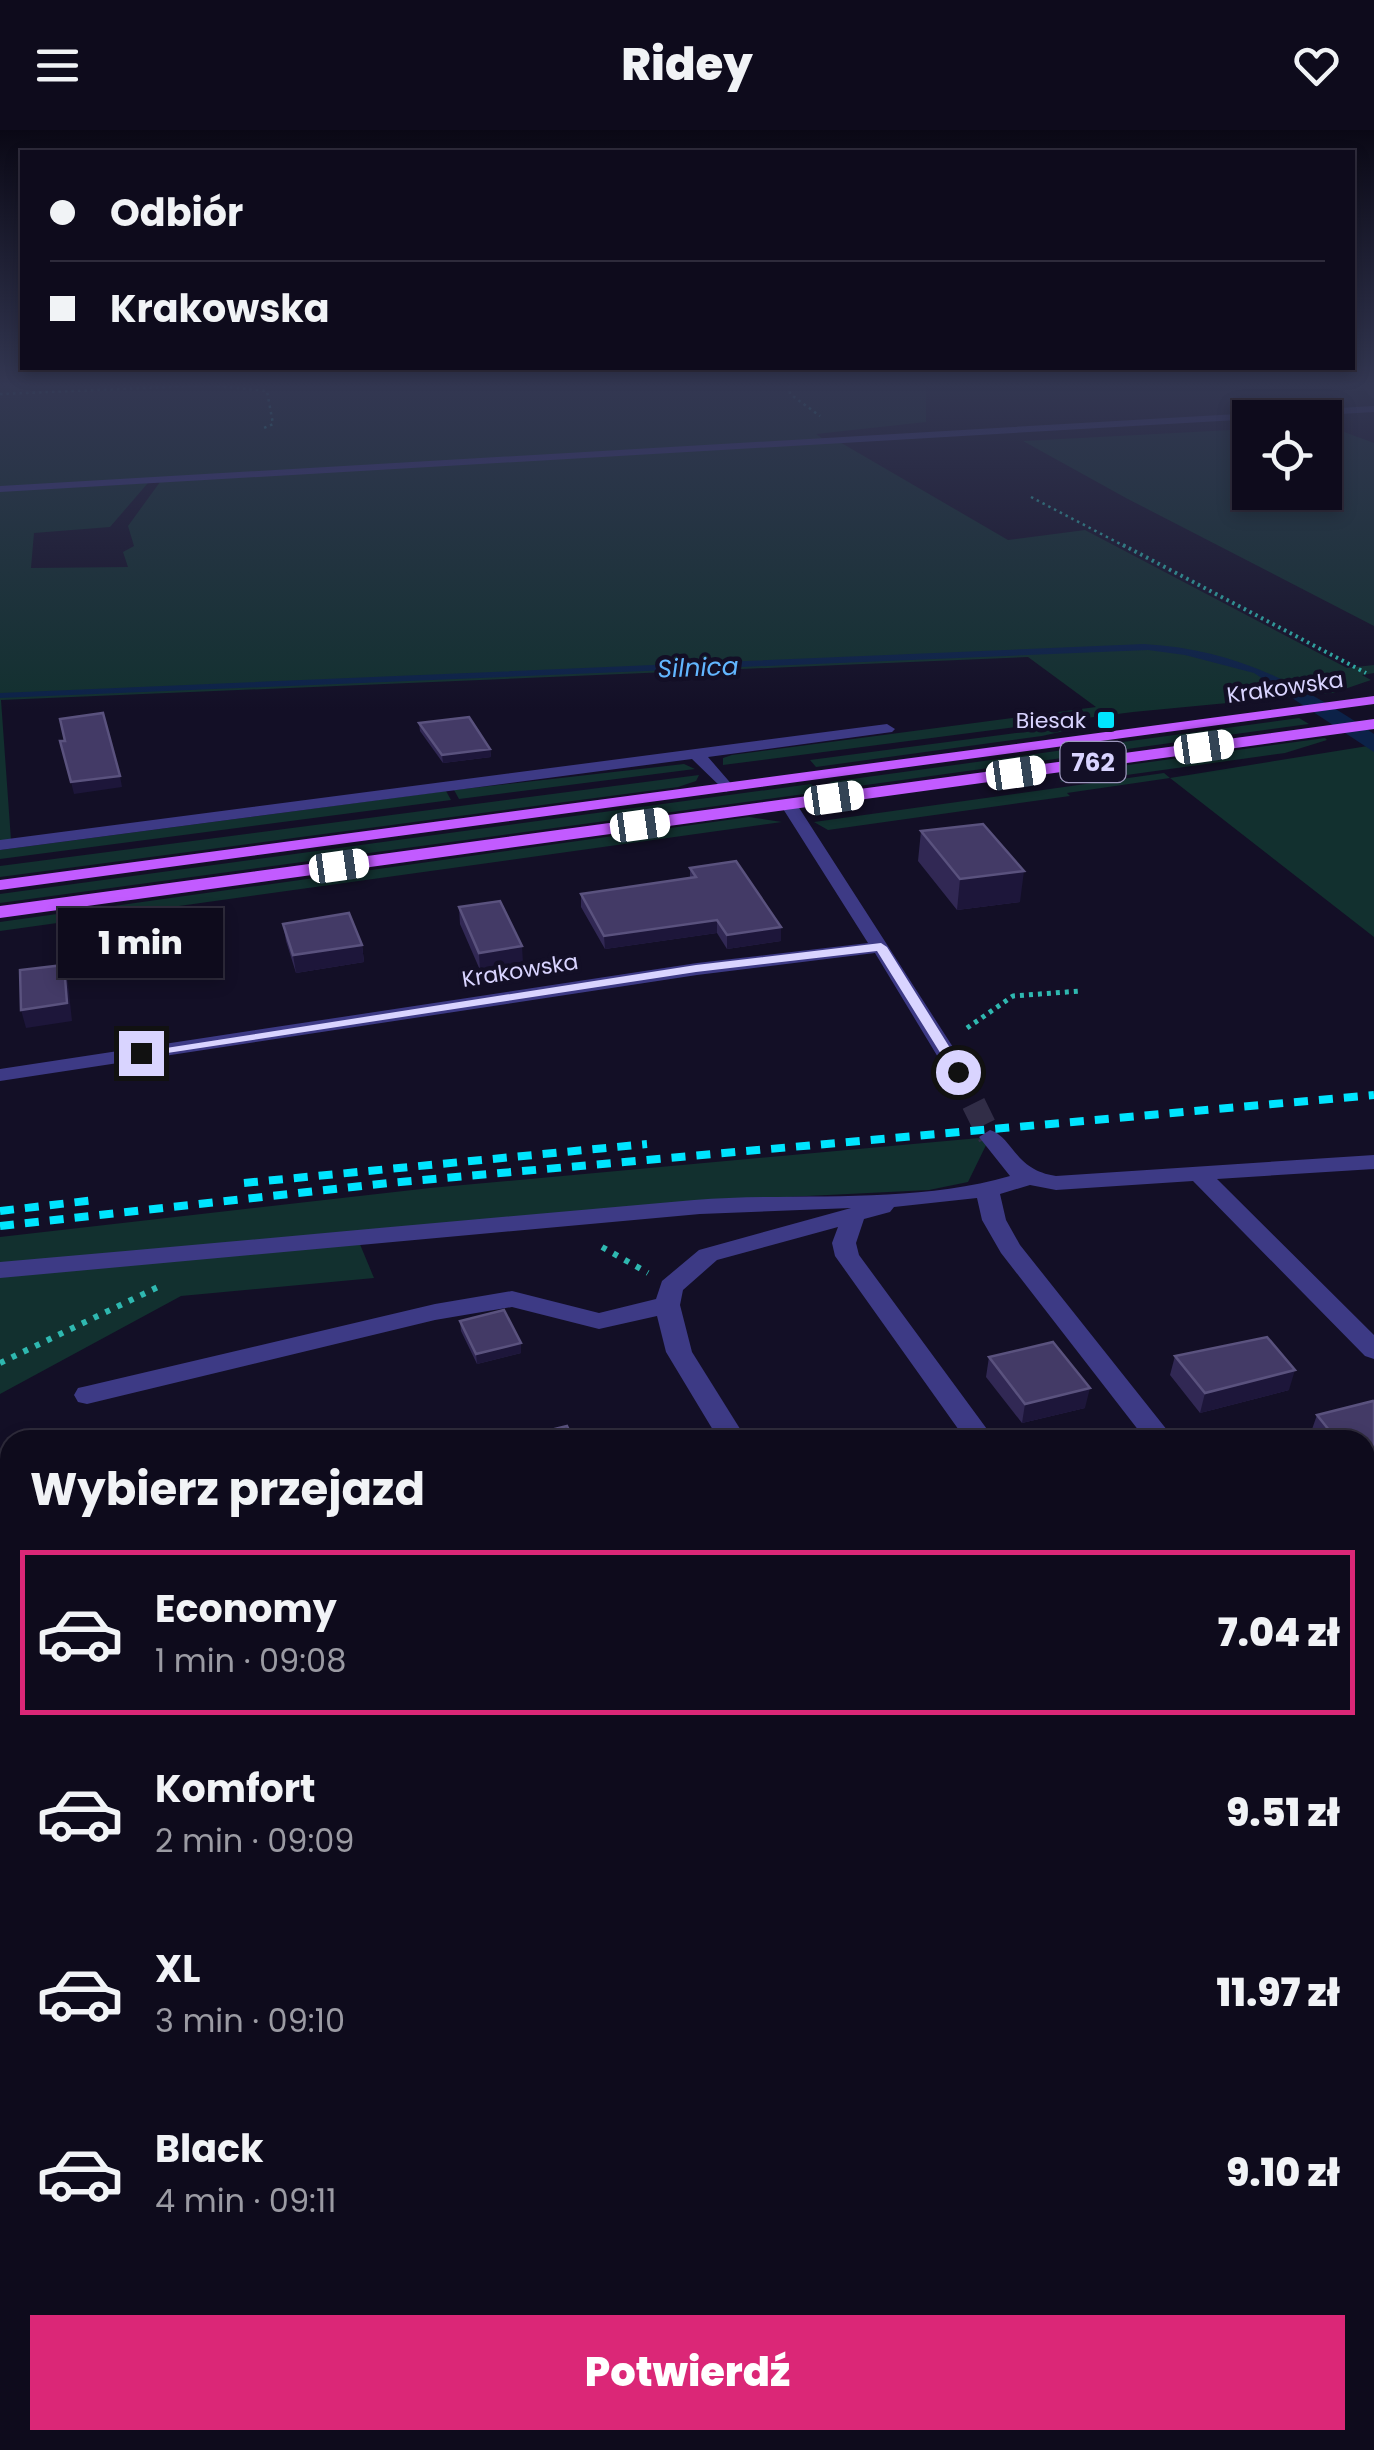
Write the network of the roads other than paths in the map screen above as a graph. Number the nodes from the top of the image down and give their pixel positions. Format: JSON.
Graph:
{"nodes":[{"id":1,"x":1374,"y":700,"type":"edge"},
{"id":2,"x":1374,"y":724,"type":"edge"},
{"id":3,"x":888,"y":730,"type":"dead end"},
{"id":4,"x":696,"y":754,"type":"junction"},
{"id":5,"x":726,"y":788,"type":"junction"},
{"id":6,"x":788,"y":804,"type":"junction"},
{"id":7,"x":0,"y":845,"type":"edge"},
{"id":8,"x":0,"y":885,"type":"edge"},
{"id":9,"x":0,"y":912,"type":"edge"},
{"id":10,"x":881,"y":947,"type":"junction"},
{"id":11,"x":958,"y":1072,"type":"tunnel mouth"},
{"id":12,"x":0,"y":1075,"type":"edge"},
{"id":13,"x":990,"y":1137,"type":"tunnel mouth"},
{"id":14,"x":1374,"y":1162,"type":"edge"},
{"id":15,"x":1199,"y":1174,"type":"junction"},
{"id":16,"x":1028,"y":1178,"type":"junction"},
{"id":17,"x":987,"y":1190,"type":"junction"},
{"id":18,"x":908,"y":1199,"type":"junction"},
{"id":19,"x":852,"y":1217,"type":"junction"},
{"id":20,"x":0,"y":1270,"type":"edge"},
{"id":21,"x":669,"y":1296,"type":"junction"},
{"id":22,"x":1374,"y":1350,"type":"edge"},
{"id":23,"x":88,"y":1395,"type":"dead end"},
{"id":24,"x":727,"y":1430,"type":"edge"},
{"id":25,"x":974,"y":1430,"type":"edge"},
{"id":26,"x":1153,"y":1430,"type":"edge"}],
"edges":[{"from":1,"to":5,"type":"main road","name":"Krakowska","number":"762"},
{"from":2,"to":6,"type":"main road","name":"Krakowska","number":"762"},
{"from":3,"to":4,"type":"street"},
{"from":4,"to":5,"type":"street"},
{"from":4,"to":7,"type":"street"},
{"from":5,"to":8,"type":"main road","name":"Krakowska","number":"762"},
{"from":6,"to":9,"type":"main road","name":"Krakowska","number":"762"},
{"from":6,"to":10,"type":"street"},
{"from":10,"to":11,"type":"street"},
{"from":10,"to":12,"type":"street","name":"Krakowska"},
{"from":13,"to":16,"type":"street"},
{"from":14,"to":15,"type":"street"},
{"from":15,"to":16,"type":"street"},
{"from":15,"to":22,"type":"street"},
{"from":16,"to":17,"type":"street"},
{"from":17,"to":18,"type":"street"},
{"from":17,"to":26,"type":"street"},
{"from":18,"to":19,"type":"street"},
{"from":18,"to":20,"type":"street"},
{"from":19,"to":21,"type":"street"},
{"from":19,"to":25,"type":"street"},
{"from":21,"to":23,"type":"street"},
{"from":21,"to":24,"type":"street"}]}
